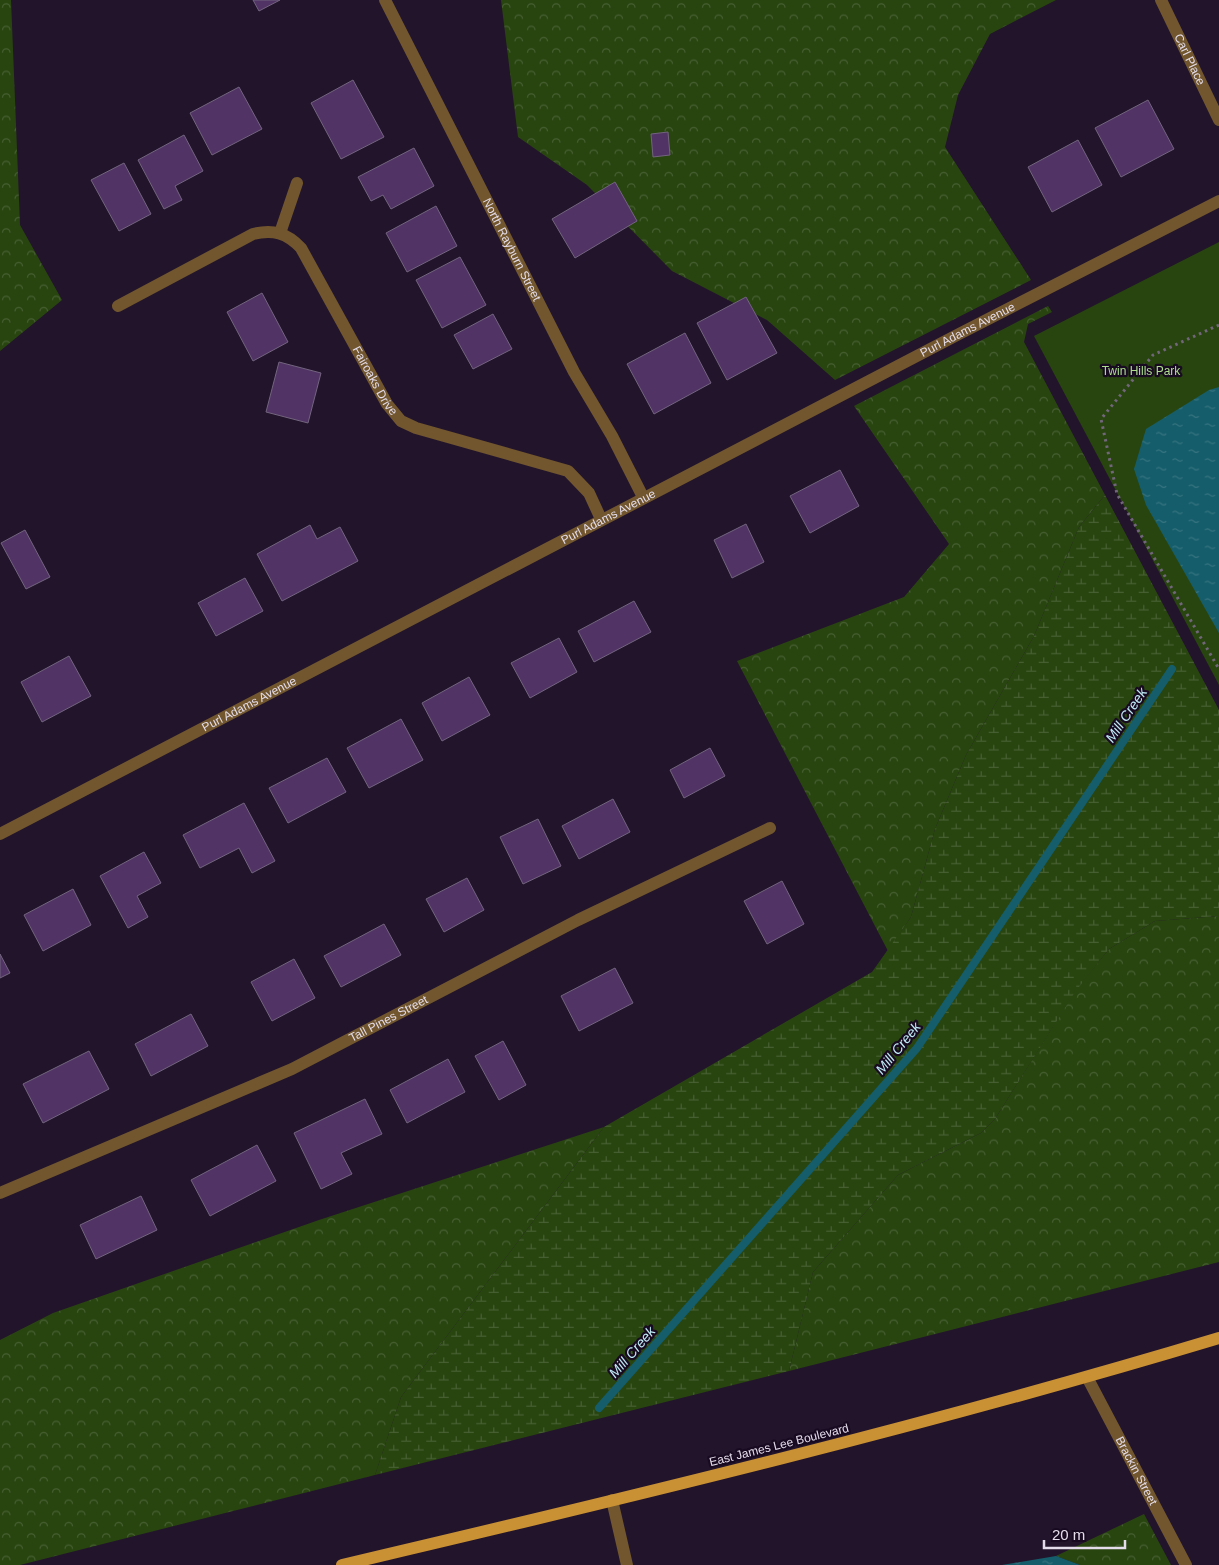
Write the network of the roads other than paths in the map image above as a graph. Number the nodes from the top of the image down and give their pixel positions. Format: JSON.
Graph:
{"nodes":[{"id":1,"x":385,"y":0,"type":"edge"},
{"id":2,"x":1161,"y":0,"type":"edge"},
{"id":3,"x":1219,"y":120,"type":"edge"},
{"id":4,"x":297,"y":182,"type":"dead end"},
{"id":5,"x":1219,"y":201,"type":"edge"},
{"id":6,"x":280,"y":233,"type":"junction"},
{"id":7,"x":118,"y":306,"type":"dead end"},
{"id":8,"x":643,"y":497,"type":"junction"},
{"id":9,"x":601,"y":519,"type":"junction"},
{"id":10,"x":770,"y":828,"type":"dead end"},
{"id":11,"x":0,"y":834,"type":"edge"},
{"id":12,"x":0,"y":1193,"type":"edge"},
{"id":13,"x":1219,"y":1338,"type":"edge"},
{"id":14,"x":1087,"y":1377,"type":"junction"},
{"id":15,"x":612,"y":1500,"type":"junction"},
{"id":16,"x":342,"y":1565,"type":"edge"},
{"id":17,"x":627,"y":1565,"type":"edge"},
{"id":18,"x":1186,"y":1565,"type":"edge"}],
"edges":[{"from":1,"to":8,"type":"street","name":"North Rayburn Street"},
{"from":2,"to":3,"type":"street","name":"Carl Place"},
{"from":4,"to":6,"type":"street"},
{"from":5,"to":8,"type":"street","name":"Purl Adams Avenue"},
{"from":6,"to":7,"type":"street"},
{"from":6,"to":9,"type":"street","name":"Fairoaks Drive"},
{"from":8,"to":9,"type":"street","name":"Purl Adams Avenue"},
{"from":9,"to":11,"type":"street","name":"Purl Adams Avenue"},
{"from":10,"to":12,"type":"street","name":"Tall Pines Street"},
{"from":13,"to":14,"type":"main road","name":"East James Lee Boulevard"},
{"from":14,"to":15,"type":"main road","name":"East James Lee Boulevard"},
{"from":14,"to":18,"type":"street","name":"Brackin Street"},
{"from":15,"to":16,"type":"main road","name":"East James Lee Boulevard"},
{"from":15,"to":17,"type":"street"}]}
